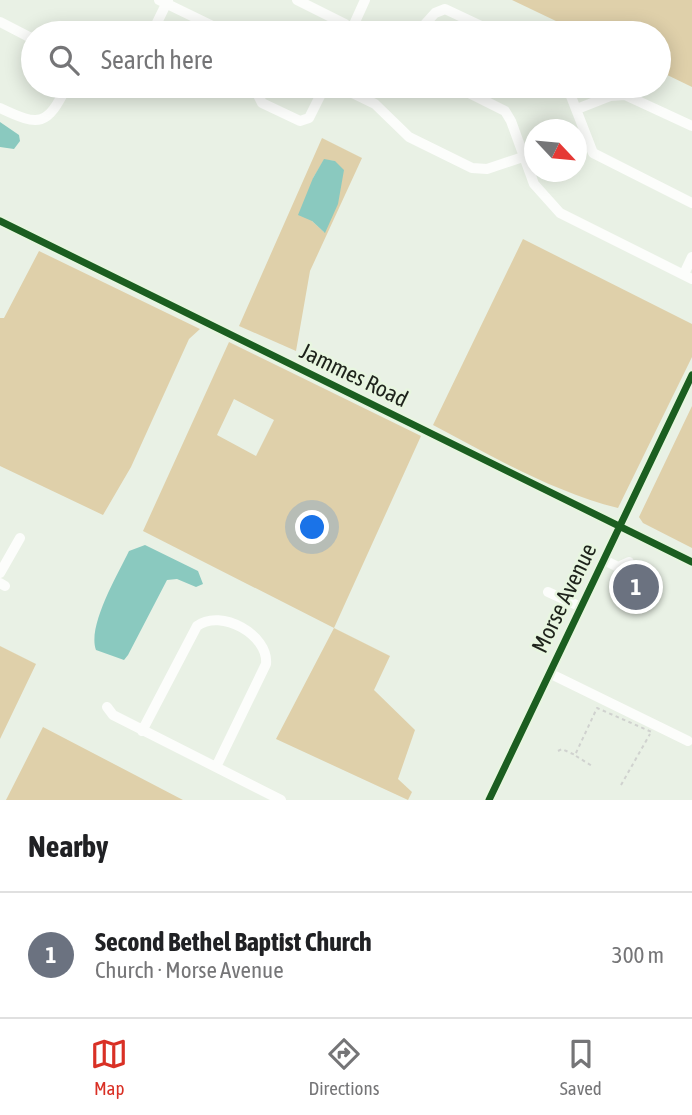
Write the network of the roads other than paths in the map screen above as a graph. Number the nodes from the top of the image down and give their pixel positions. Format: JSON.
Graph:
{"nodes":[{"id":1,"x":297,"y":0,"type":"edge"},
{"id":2,"x":365,"y":0,"type":"edge"},
{"id":3,"x":164,"y":1,"type":"edge"},
{"id":4,"x":156,"y":21,"type":"edge"},
{"id":5,"x":201,"y":21,"type":"edge"},
{"id":6,"x":333,"y":21,"type":"edge"},
{"id":7,"x":356,"y":21,"type":"edge"},
{"id":8,"x":428,"y":21,"type":"edge"},
{"id":9,"x":470,"y":21,"type":"edge"},
{"id":10,"x":0,"y":22,"type":"edge"},
{"id":11,"x":21,"y":33,"type":"edge"},
{"id":12,"x":62,"y":98,"type":"edge"},
{"id":13,"x":260,"y":98,"type":"edge"},
{"id":14,"x":319,"y":98,"type":"edge"},
{"id":15,"x":363,"y":98,"type":"edge"},
{"id":16,"x":478,"y":98,"type":"edge"},
{"id":17,"x":572,"y":98,"type":"edge"},
{"id":18,"x":605,"y":98,"type":"edge"},
{"id":19,"x":631,"y":98,"type":"edge"},
{"id":20,"x":0,"y":108,"type":"edge"},
{"id":21,"x":577,"y":110,"type":"junction"},
{"id":22,"x":692,"y":126,"type":"edge"},
{"id":23,"x":523,"y":157,"type":"junction"},
{"id":24,"x":692,"y":203,"type":"edge"},
{"id":25,"x":0,"y":221,"type":"edge"},
{"id":26,"x":692,"y":257,"type":"edge"},
{"id":27,"x":688,"y":276,"type":"edge"},
{"id":28,"x":692,"y":375,"type":"edge"},
{"id":29,"x":620,"y":527,"type":"junction"},
{"id":30,"x":20,"y":538,"type":"dead end"},
{"id":31,"x":604,"y":560,"type":"junction"},
{"id":32,"x":629,"y":562,"type":"dead end"},
{"id":33,"x":692,"y":562,"type":"edge"},
{"id":34,"x":0,"y":573,"type":"edge"},
{"id":35,"x":548,"y":592,"type":"dead end"},
{"id":36,"x":581,"y":607,"type":"junction"},
{"id":37,"x":549,"y":673,"type":"junction"},
{"id":38,"x":107,"y":707,"type":"dead end"},
{"id":39,"x":142,"y":731,"type":"junction"},
{"id":40,"x":688,"y":741,"type":"dead end"},
{"id":41,"x":216,"y":768,"type":"junction"},
{"id":42,"x":281,"y":800,"type":"edge"},
{"id":43,"x":489,"y":800,"type":"edge"}],
"edges":[{"from":1,"to":6,"type":"street"},
{"from":2,"to":7,"type":"street"},
{"from":3,"to":4,"type":"street"},
{"from":3,"to":5,"type":"street"},
{"from":8,"to":9,"type":"street"},
{"from":10,"to":11,"type":"street"},
{"from":12,"to":20,"type":"street"},
{"from":13,"to":14,"type":"street"},
{"from":15,"to":23,"type":"street"},
{"from":16,"to":23,"type":"street"},
{"from":17,"to":21,"type":"street"},
{"from":18,"to":21,"type":"street"},
{"from":19,"to":22,"type":"street"},
{"from":21,"to":24,"type":"street"},
{"from":23,"to":27,"type":"street"},
{"from":25,"to":29,"type":"street","name":"Jammes Road"},
{"from":26,"to":27,"type":"street"},
{"from":28,"to":29,"type":"street","name":"Morse Avenue"},
{"from":29,"to":31,"type":"street","name":"Morse Avenue"},
{"from":29,"to":33,"type":"street","name":"Jammes Road"},
{"from":30,"to":34,"type":"street"},
{"from":31,"to":32,"type":"street"},
{"from":31,"to":36,"type":"street","name":"Morse Avenue"},
{"from":35,"to":36,"type":"street"},
{"from":36,"to":37,"type":"street","name":"Morse Avenue"},
{"from":37,"to":40,"type":"street"},
{"from":37,"to":43,"type":"street","name":"Morse Avenue"},
{"from":38,"to":39,"type":"street"},
{"from":39,"to":41,"type":"street"},
{"from":39,"to":41,"type":"street"},
{"from":41,"to":42,"type":"street"}]}
